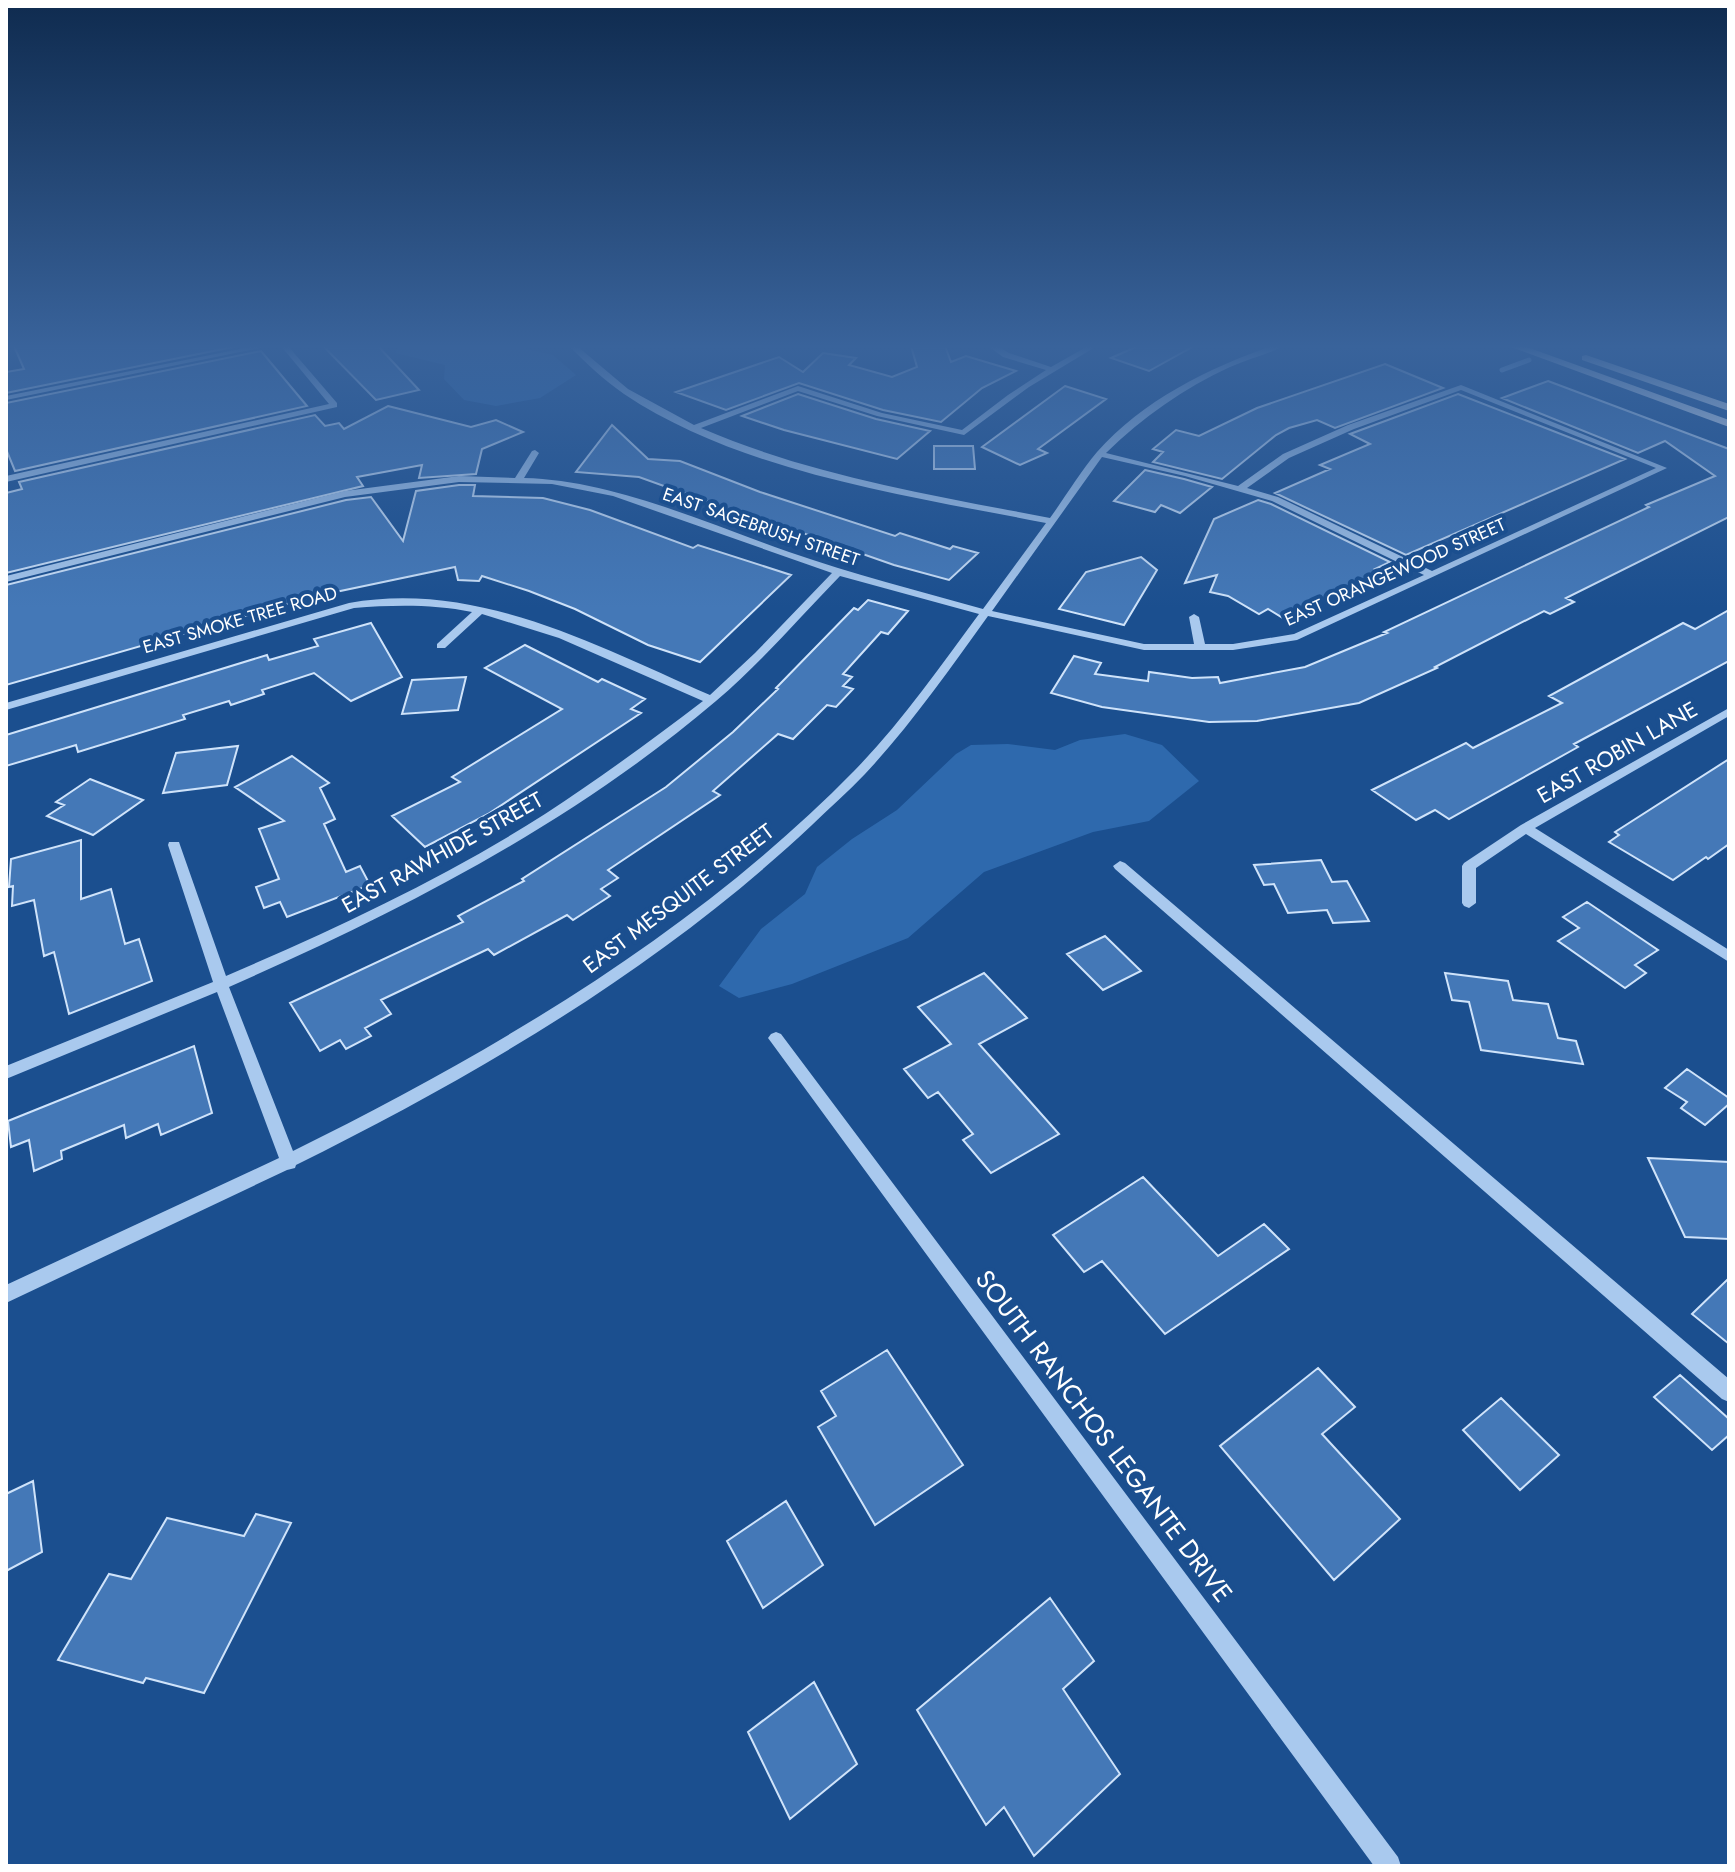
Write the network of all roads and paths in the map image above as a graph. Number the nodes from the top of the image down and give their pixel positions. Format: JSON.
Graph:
{"nodes":[{"id":1,"x":208,"y":433,"type":"edge"},
{"id":2,"x":708,"y":433,"type":"edge"},
{"id":3,"x":1124,"y":433,"type":"edge"},
{"id":4,"x":1337,"y":433,"type":"edge"},
{"id":5,"x":1577,"y":433,"type":"edge"},
{"id":6,"x":535,"y":453,"type":"dead end"},
{"id":7,"x":1100,"y":454,"type":"junction"},
{"id":8,"x":6,"y":479,"type":"edge"},
{"id":9,"x":518,"y":480,"type":"junction"},
{"id":10,"x":1241,"y":488,"type":"junction"},
{"id":11,"x":1053,"y":521,"type":"junction"},
{"id":12,"x":838,"y":572,"type":"junction"},
{"id":13,"x":1432,"y":575,"type":"junction"},
{"id":14,"x":6,"y":579,"type":"edge"},
{"id":15,"x":479,"y":611,"type":"junction"},
{"id":16,"x":987,"y":613,"type":"junction"},
{"id":17,"x":1194,"y":617,"type":"dead end"},
{"id":18,"x":441,"y":646,"type":"dead end"},
{"id":19,"x":1200,"y":647,"type":"junction"},
{"id":20,"x":711,"y":700,"type":"junction"},
{"id":21,"x":6,"y":707,"type":"edge"},
{"id":22,"x":1729,"y":711,"type":"edge"},
{"id":23,"x":1526,"y":828,"type":"junction"},
{"id":24,"x":174,"y":845,"type":"dead end"},
{"id":25,"x":1120,"y":866,"type":"dead end"},
{"id":26,"x":1469,"y":903,"type":"dead end"},
{"id":27,"x":1729,"y":957,"type":"edge"},
{"id":28,"x":222,"y":987,"type":"junction"},
{"id":29,"x":776,"y":1038,"type":"dead end"},
{"id":30,"x":6,"y":1073,"type":"edge"},
{"id":31,"x":289,"y":1163,"type":"junction"},
{"id":32,"x":6,"y":1294,"type":"edge"},
{"id":33,"x":1729,"y":1392,"type":"edge"},
{"id":34,"x":1389,"y":1866,"type":"edge"}],
"edges":[{"from":1,"to":8,"type":"street"},
{"from":2,"to":11,"type":"street"},
{"from":3,"to":7,"type":"street","name":"EAST MESQUITE STREET"},
{"from":4,"to":10,"type":"street","name":"EAST ORANGEWOOD STREET"},
{"from":5,"to":13,"type":"street","name":"EAST ORANGEWOOD STREET"},
{"from":6,"to":9,"type":"street"},
{"from":7,"to":10,"type":"street"},
{"from":7,"to":11,"type":"street","name":"EAST MESQUITE STREET"},
{"from":9,"to":12,"type":"street","name":"EAST SAGEBRUSH STREET"},
{"from":9,"to":14,"type":"street","name":"EAST SAGEBRUSH STREET"},
{"from":10,"to":13,"type":"street"},
{"from":11,"to":16,"type":"street","name":"EAST MESQUITE STREET"},
{"from":12,"to":16,"type":"street","name":"EAST SAGEBRUSH STREET"},
{"from":12,"to":20,"type":"street","name":"EAST RAWHIDE STREET"},
{"from":13,"to":19,"type":"street","name":"EAST ORANGEWOOD STREET"},
{"from":15,"to":18,"type":"street"},
{"from":15,"to":20,"type":"street","name":"EAST SMOKE TREE ROAD"},
{"from":15,"to":21,"type":"street","name":"EAST SMOKE TREE ROAD"},
{"from":16,"to":19,"type":"street","name":"EAST ORANGEWOOD STREET"},
{"from":16,"to":31,"type":"street","name":"EAST MESQUITE STREET"},
{"from":17,"to":19,"type":"street"},
{"from":20,"to":28,"type":"street","name":"EAST RAWHIDE STREET"},
{"from":22,"to":23,"type":"street","name":"EAST ROBIN LANE"},
{"from":23,"to":26,"type":"street","name":"EAST ROBIN LANE"},
{"from":23,"to":27,"type":"street"},
{"from":24,"to":28,"type":"street"},
{"from":25,"to":33,"type":"street"},
{"from":28,"to":30,"type":"street","name":"EAST RAWHIDE STREET"},
{"from":28,"to":31,"type":"street"},
{"from":29,"to":34,"type":"street","name":"SOUTH RANCHOS LEGANTE DRIVE"},
{"from":31,"to":32,"type":"street","name":"EAST MESQUITE STREET"}]}
